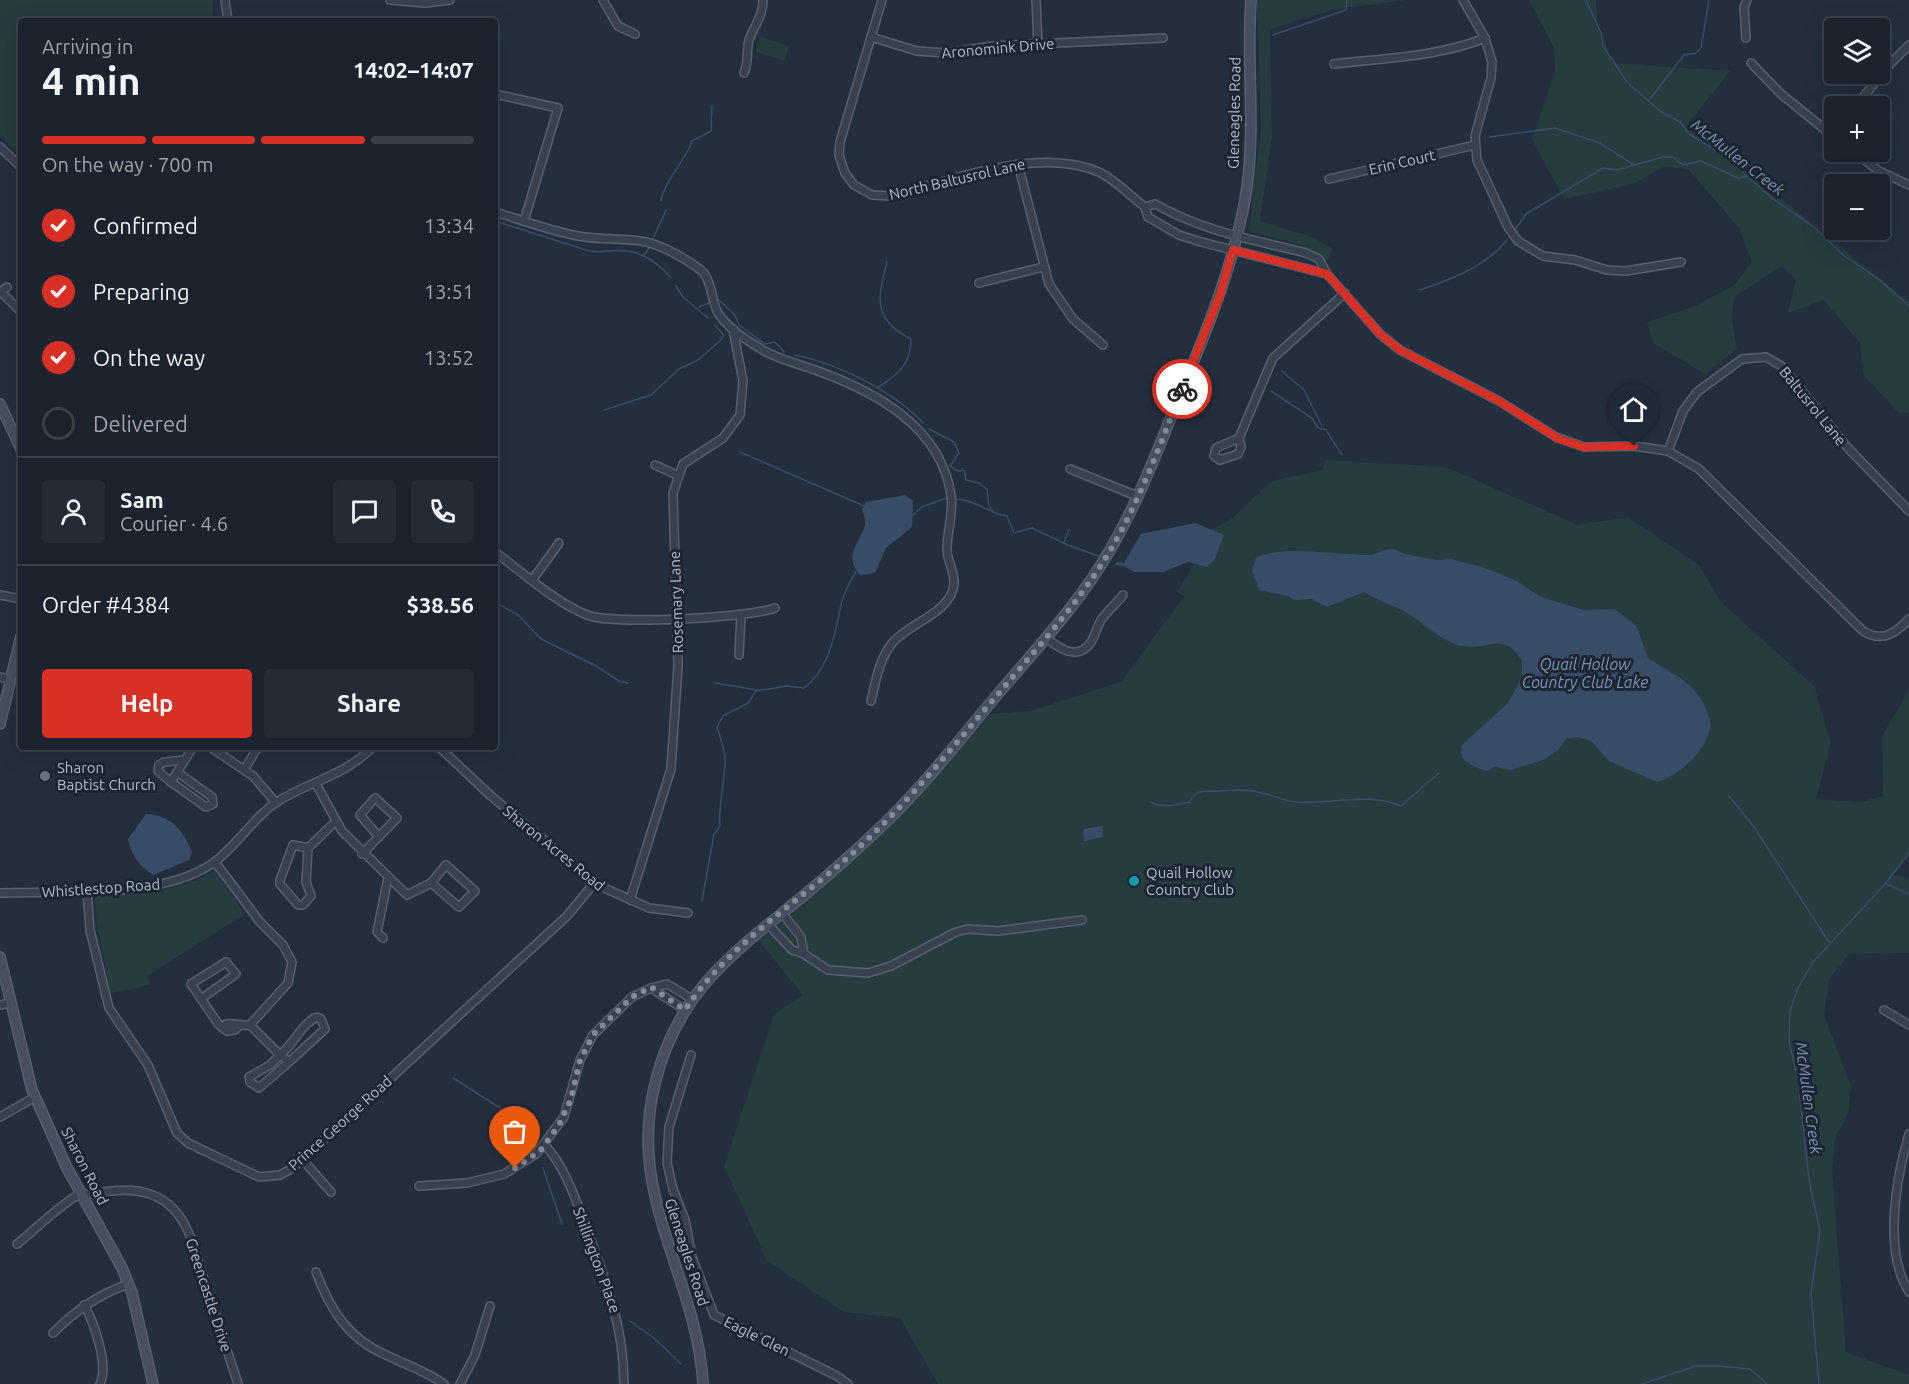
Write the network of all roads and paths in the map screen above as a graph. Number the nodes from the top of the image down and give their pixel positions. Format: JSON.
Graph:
{"nodes":[{"id":1,"x":225,"y":0,"type":"edge"},
{"id":2,"x":390,"y":0,"type":"edge"},
{"id":3,"x":450,"y":0,"type":"edge"},
{"id":4,"x":603,"y":0,"type":"edge"},
{"id":5,"x":764,"y":0,"type":"edge"},
{"id":6,"x":882,"y":0,"type":"edge"},
{"id":7,"x":1036,"y":0,"type":"edge"},
{"id":8,"x":1251,"y":0,"type":"edge"},
{"id":9,"x":1463,"y":0,"type":"edge"},
{"id":10,"x":1747,"y":0,"type":"edge"},
{"id":11,"x":228,"y":18,"type":"edge"},
{"id":12,"x":635,"y":34,"type":"dead end"},
{"id":13,"x":871,"y":37,"type":"junction"},
{"id":14,"x":1163,"y":38,"type":"dead end"},
{"id":15,"x":1485,"y":38,"type":"junction"},
{"id":16,"x":1746,"y":38,"type":"dead end"},
{"id":17,"x":1038,"y":44,"type":"junction"},
{"id":18,"x":1909,"y":45,"type":"edge"},
{"id":19,"x":1751,"y":63,"type":"dead end"},
{"id":20,"x":1334,"y":64,"type":"dead end"},
{"id":21,"x":744,"y":73,"type":"dead end"},
{"id":22,"x":498,"y":95,"type":"edge"},
{"id":23,"x":1864,"y":96,"type":"edge"},
{"id":24,"x":1824,"y":127,"type":"edge"},
{"id":25,"x":1475,"y":145,"type":"junction"},
{"id":26,"x":0,"y":147,"type":"edge"},
{"id":27,"x":1867,"y":162,"type":"edge"},
{"id":28,"x":18,"y":164,"type":"edge"},
{"id":29,"x":1018,"y":164,"type":"junction"},
{"id":30,"x":1329,"y":179,"type":"dead end"},
{"id":31,"x":1909,"y":185,"type":"edge"},
{"id":32,"x":1145,"y":207,"type":"junction"},
{"id":33,"x":498,"y":213,"type":"edge"},
{"id":34,"x":524,"y":221,"type":"junction"},
{"id":35,"x":1237,"y":236,"type":"junction"},
{"id":36,"x":1233,"y":250,"type":"junction"},
{"id":37,"x":1681,"y":262,"type":"dead end"},
{"id":38,"x":1043,"y":267,"type":"junction"},
{"id":39,"x":1327,"y":274,"type":"junction"},
{"id":40,"x":979,"y":283,"type":"dead end"},
{"id":41,"x":8,"y":286,"type":"dead end"},
{"id":42,"x":0,"y":292,"type":"edge"},
{"id":43,"x":1345,"y":293,"type":"junction"},
{"id":44,"x":18,"y":309,"type":"edge"},
{"id":45,"x":733,"y":329,"type":"junction"},
{"id":46,"x":1103,"y":345,"type":"dead end"},
{"id":47,"x":0,"y":404,"type":"edge"},
{"id":48,"x":1239,"y":438,"type":"dead end"},
{"id":49,"x":18,"y":443,"type":"edge"},
{"id":50,"x":1668,"y":451,"type":"junction"},
{"id":51,"x":655,"y":465,"type":"dead end"},
{"id":52,"x":1070,"y":469,"type":"dead end"},
{"id":53,"x":677,"y":475,"type":"junction"},
{"id":54,"x":1137,"y":496,"type":"junction"},
{"id":55,"x":1909,"y":512,"type":"edge"},
{"id":56,"x":559,"y":543,"type":"dead end"},
{"id":57,"x":498,"y":554,"type":"edge"},
{"id":58,"x":533,"y":579,"type":"junction"},
{"id":59,"x":0,"y":595,"type":"edge"},
{"id":60,"x":1123,"y":595,"type":"dead end"},
{"id":61,"x":18,"y":598,"type":"edge"},
{"id":62,"x":775,"y":608,"type":"dead end"},
{"id":63,"x":741,"y":614,"type":"junction"},
{"id":64,"x":676,"y":617,"type":"junction"},
{"id":65,"x":1909,"y":619,"type":"edge"},
{"id":66,"x":1046,"y":638,"type":"junction"},
{"id":67,"x":18,"y":643,"type":"edge"},
{"id":68,"x":740,"y":655,"type":"dead end"},
{"id":69,"x":4,"y":678,"type":"edge"},
{"id":70,"x":871,"y":701,"type":"dead end"},
{"id":71,"x":0,"y":724,"type":"edge"},
{"id":72,"x":191,"y":750,"type":"edge"},
{"id":73,"x":214,"y":750,"type":"edge"},
{"id":74,"x":256,"y":750,"type":"edge"},
{"id":75,"x":369,"y":750,"type":"edge"},
{"id":76,"x":442,"y":750,"type":"edge"},
{"id":77,"x":184,"y":760,"type":"junction"},
{"id":78,"x":244,"y":770,"type":"junction"},
{"id":79,"x":177,"y":772,"type":"junction"},
{"id":80,"x":171,"y":782,"type":"junction"},
{"id":81,"x":316,"y":784,"type":"junction"},
{"id":82,"x":276,"y":803,"type":"junction"},
{"id":83,"x":335,"y":822,"type":"junction"},
{"id":84,"x":379,"y":837,"type":"junction"},
{"id":85,"x":308,"y":848,"type":"junction"},
{"id":86,"x":362,"y":854,"type":"junction"},
{"id":87,"x":215,"y":862,"type":"junction"},
{"id":88,"x":388,"y":878,"type":"junction"},
{"id":89,"x":595,"y":882,"type":"junction"},
{"id":90,"x":431,"y":883,"type":"junction"},
{"id":91,"x":87,"y":890,"type":"junction"},
{"id":92,"x":0,"y":893,"type":"edge"},
{"id":93,"x":630,"y":900,"type":"junction"},
{"id":94,"x":688,"y":912,"type":"dead end"},
{"id":95,"x":782,"y":913,"type":"junction"},
{"id":96,"x":1082,"y":920,"type":"dead end"},
{"id":97,"x":768,"y":924,"type":"junction"},
{"id":98,"x":383,"y":938,"type":"dead end"},
{"id":99,"x":804,"y":954,"type":"junction"},
{"id":100,"x":0,"y":957,"type":"edge"},
{"id":101,"x":651,"y":987,"type":"junction"},
{"id":102,"x":201,"y":999,"type":"junction"},
{"id":103,"x":692,"y":999,"type":"junction"},
{"id":104,"x":5,"y":1004,"type":"edge"},
{"id":105,"x":685,"y":1010,"type":"junction"},
{"id":106,"x":1884,"y":1010,"type":"dead end"},
{"id":107,"x":250,"y":1025,"type":"junction"},
{"id":108,"x":1909,"y":1025,"type":"edge"},
{"id":109,"x":280,"y":1055,"type":"junction"},
{"id":110,"x":691,"y":1055,"type":"dead end"},
{"id":111,"x":289,"y":1062,"type":"junction"},
{"id":112,"x":35,"y":1097,"type":"junction"},
{"id":113,"x":0,"y":1117,"type":"edge"},
{"id":114,"x":1909,"y":1134,"type":"edge"},
{"id":115,"x":545,"y":1145,"type":"junction"},
{"id":116,"x":302,"y":1159,"type":"junction"},
{"id":117,"x":419,"y":1186,"type":"dead end"},
{"id":118,"x":331,"y":1192,"type":"dead end"},
{"id":119,"x":80,"y":1194,"type":"junction"},
{"id":120,"x":17,"y":1244,"type":"dead end"},
{"id":121,"x":316,"y":1272,"type":"dead end"},
{"id":122,"x":128,"y":1284,"type":"junction"},
{"id":123,"x":1909,"y":1292,"type":"edge"},
{"id":124,"x":84,"y":1305,"type":"junction"},
{"id":125,"x":490,"y":1306,"type":"dead end"},
{"id":126,"x":53,"y":1334,"type":"dead end"},
{"id":127,"x":100,"y":1384,"type":"edge"},
{"id":128,"x":153,"y":1384,"type":"edge"},
{"id":129,"x":237,"y":1384,"type":"edge"},
{"id":130,"x":444,"y":1384,"type":"edge"},
{"id":131,"x":460,"y":1384,"type":"edge"},
{"id":132,"x":624,"y":1384,"type":"edge"},
{"id":133,"x":703,"y":1384,"type":"edge"},
{"id":134,"x":848,"y":1384,"type":"edge"}],
"edges":[{"from":1,"to":11,"type":"street"},
{"from":2,"to":3,"type":"street"},
{"from":4,"to":12,"type":"street"},
{"from":5,"to":21,"type":"street"},
{"from":6,"to":13,"type":"street","name":"North Baltusrol Lane"},
{"from":7,"to":17,"type":"street"},
{"from":8,"to":35,"type":"street","name":"Gleneagles Road"},
{"from":9,"to":15,"type":"street"},
{"from":10,"to":16,"type":"street"},
{"from":13,"to":17,"type":"street","name":"Aronomink Drive"},
{"from":13,"to":29,"type":"street","name":"North Baltusrol Lane"},
{"from":14,"to":17,"type":"street","name":"Aronomink Drive"},
{"from":15,"to":20,"type":"street"},
{"from":15,"to":25,"type":"street"},
{"from":18,"to":23,"type":"street"},
{"from":19,"to":24,"type":"street"},
{"from":22,"to":34,"type":"street"},
{"from":25,"to":30,"type":"street","name":"Erin Court"},
{"from":25,"to":37,"type":"street"},
{"from":26,"to":28,"type":"street"},
{"from":27,"to":31,"type":"street"},
{"from":29,"to":32,"type":"street","name":"North Baltusrol Lane"},
{"from":29,"to":38,"type":"street"},
{"from":32,"to":35,"type":"street","name":"North Baltusrol Lane"},
{"from":32,"to":36,"type":"street"},
{"from":33,"to":34,"type":"street"},
{"from":34,"to":45,"type":"street"},
{"from":35,"to":36,"type":"street","name":"Gleneagles Road"},
{"from":35,"to":39,"type":"street"},
{"from":36,"to":39,"type":"street"},
{"from":36,"to":54,"type":"street","name":"Gleneagles Road"},
{"from":38,"to":40,"type":"street"},
{"from":38,"to":46,"type":"street"},
{"from":39,"to":43,"type":"street"},
{"from":41,"to":42,"type":"street"},
{"from":42,"to":44,"type":"street"},
{"from":43,"to":48,"type":"street"},
{"from":43,"to":50,"type":"street"},
{"from":45,"to":53,"type":"street"},
{"from":45,"to":70,"type":"street"},
{"from":47,"to":49,"type":"street"},
{"from":50,"to":55,"type":"street","name":"Baltusrol Lane"},
{"from":50,"to":65,"type":"street"},
{"from":51,"to":53,"type":"street"},
{"from":52,"to":54,"type":"street"},
{"from":53,"to":64,"type":"street","name":"Rosemary Lane"},
{"from":54,"to":66,"type":"street","name":"Gleneagles Road"},
{"from":56,"to":58,"type":"street"},
{"from":57,"to":58,"type":"street"},
{"from":58,"to":64,"type":"street"},
{"from":59,"to":61,"type":"street"},
{"from":60,"to":66,"type":"street"},
{"from":62,"to":63,"type":"street"},
{"from":63,"to":64,"type":"street"},
{"from":63,"to":68,"type":"street"},
{"from":64,"to":93,"type":"street","name":"Rosemary Lane"},
{"from":66,"to":95,"type":"street","name":"Gleneagles Road"},
{"from":67,"to":69,"type":"street"},
{"from":69,"to":71,"type":"street"},
{"from":72,"to":77,"type":"street"},
{"from":73,"to":78,"type":"street"},
{"from":74,"to":78,"type":"street"},
{"from":75,"to":81,"type":"street","name":"Whistlestop Road"},
{"from":76,"to":89,"type":"street","name":"Sharon Acres Road"},
{"from":77,"to":79,"type":"street"},
{"from":77,"to":80,"type":"street"},
{"from":78,"to":82,"type":"street"},
{"from":79,"to":80,"type":"street"},
{"from":79,"to":80,"type":"street"},
{"from":81,"to":82,"type":"street","name":"Whistlestop Road"},
{"from":81,"to":83,"type":"street"},
{"from":82,"to":87,"type":"street","name":"Whistlestop Road"},
{"from":83,"to":85,"type":"street"},
{"from":83,"to":86,"type":"street"},
{"from":84,"to":84,"type":"street"},
{"from":84,"to":86,"type":"street"},
{"from":85,"to":85,"type":"street"},
{"from":86,"to":88,"type":"street"},
{"from":87,"to":91,"type":"street","name":"Whistlestop Road"},
{"from":87,"to":107,"type":"street"},
{"from":88,"to":90,"type":"street"},
{"from":88,"to":98,"type":"street"},
{"from":89,"to":93,"type":"street","name":"Sharon Acres Road"},
{"from":89,"to":116,"type":"street","name":"Prince George Road"},
{"from":90,"to":90,"type":"street"},
{"from":91,"to":92,"type":"street","name":"Whistlestop Road"},
{"from":91,"to":116,"type":"street","name":"Prince George Road"},
{"from":93,"to":94,"type":"street","name":"Sharon Acres Road"},
{"from":95,"to":97,"type":"street","name":"Gleneagles Road"},
{"from":95,"to":99,"type":"street"},
{"from":96,"to":99,"type":"street"},
{"from":97,"to":99,"type":"street"},
{"from":97,"to":103,"type":"street","name":"Gleneagles Road"},
{"from":100,"to":104,"type":"street","name":"Sharon Road"},
{"from":101,"to":103,"type":"street"},
{"from":101,"to":105,"type":"street"},
{"from":101,"to":115,"type":"street"},
{"from":102,"to":102,"type":"street"},
{"from":102,"to":107,"type":"street"},
{"from":103,"to":105,"type":"street","name":"Gleneagles Road"},
{"from":104,"to":112,"type":"street","name":"Sharon Road"},
{"from":105,"to":133,"type":"street","name":"Gleneagles Road"},
{"from":106,"to":108,"type":"street"},
{"from":107,"to":109,"type":"street"},
{"from":109,"to":111,"type":"street"},
{"from":109,"to":111,"type":"street"},
{"from":109,"to":111,"type":"street"},
{"from":110,"to":134,"type":"street","name":"Eagle Glen"},
{"from":112,"to":113,"type":"street"},
{"from":112,"to":119,"type":"street","name":"Sharon Road"},
{"from":114,"to":123,"type":"street"},
{"from":115,"to":117,"type":"street"},
{"from":115,"to":132,"type":"street","name":"Shillington Place"},
{"from":116,"to":118,"type":"street"},
{"from":119,"to":120,"type":"street"},
{"from":119,"to":122,"type":"street","name":"Sharon Road"},
{"from":119,"to":129,"type":"street","name":"Greencastle Drive"},
{"from":121,"to":130,"type":"street"},
{"from":122,"to":124,"type":"street"},
{"from":122,"to":128,"type":"street","name":"Sharon Road"},
{"from":124,"to":126,"type":"street"},
{"from":124,"to":127,"type":"street"},
{"from":125,"to":131,"type":"street"}]}
